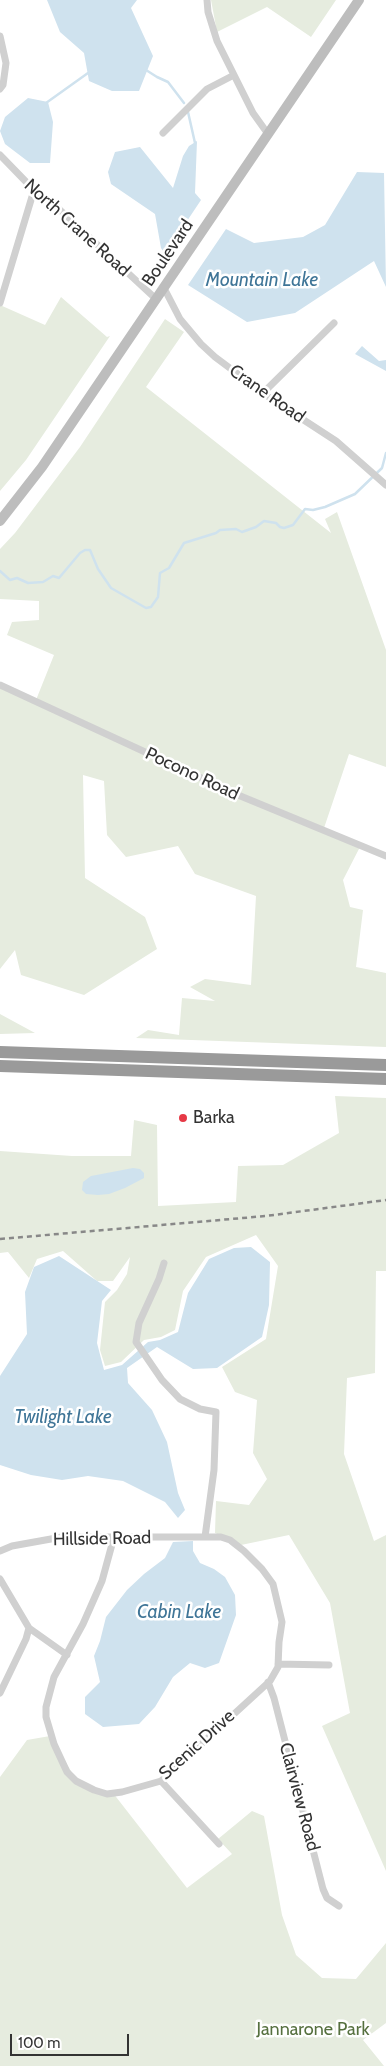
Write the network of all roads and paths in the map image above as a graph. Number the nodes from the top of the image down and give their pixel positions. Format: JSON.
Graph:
{"nodes":[{"id":1,"x":207,"y":0,"type":"edge"},
{"id":2,"x":359,"y":0,"type":"edge"},
{"id":3,"x":0,"y":36,"type":"edge"},
{"id":4,"x":234,"y":75,"type":"junction"},
{"id":5,"x":0,"y":90,"type":"edge"},
{"id":6,"x":162,"y":133,"type":"dead end"},
{"id":7,"x":268,"y":134,"type":"junction"},
{"id":8,"x":0,"y":155,"type":"edge"},
{"id":9,"x":34,"y":190,"type":"junction"},
{"id":10,"x":164,"y":288,"type":"junction"},
{"id":11,"x":156,"y":299,"type":"junction"},
{"id":12,"x":0,"y":303,"type":"edge"},
{"id":13,"x":334,"y":323,"type":"dead end"},
{"id":14,"x":263,"y":392,"type":"junction"},
{"id":15,"x":386,"y":485,"type":"edge"},
{"id":16,"x":0,"y":521,"type":"edge"},
{"id":17,"x":0,"y":685,"type":"edge"},
{"id":18,"x":386,"y":856,"type":"edge"},
{"id":19,"x":0,"y":1052,"type":"edge"},
{"id":20,"x":386,"y":1065,"type":"edge"},
{"id":21,"x":0,"y":1066,"type":"edge"},
{"id":22,"x":386,"y":1079,"type":"edge"},
{"id":23,"x":164,"y":1263,"type":"dead end"},
{"id":24,"x":205,"y":1536,"type":"junction"},
{"id":25,"x":114,"y":1537,"type":"junction"},
{"id":26,"x":0,"y":1551,"type":"edge"},
{"id":27,"x":0,"y":1579,"type":"edge"},
{"id":28,"x":29,"y":1628,"type":"junction"},
{"id":29,"x":67,"y":1655,"type":"junction"},
{"id":30,"x":278,"y":1664,"type":"junction"},
{"id":31,"x":328,"y":1665,"type":"dead end"},
{"id":32,"x":268,"y":1682,"type":"junction"},
{"id":33,"x":0,"y":1693,"type":"edge"},
{"id":34,"x":161,"y":1781,"type":"junction"},
{"id":35,"x":219,"y":1844,"type":"dead end"},
{"id":36,"x":339,"y":1906,"type":"dead end"}],
"edges":[{"from":1,"to":4,"type":"street"},
{"from":2,"to":7,"type":"main road","name":"Boulevard"},
{"from":3,"to":5,"type":"street"},
{"from":4,"to":6,"type":"street"},
{"from":4,"to":7,"type":"street"},
{"from":7,"to":10,"type":"main road","name":"Boulevard"},
{"from":8,"to":9,"type":"street","name":"North Crane Road"},
{"from":9,"to":11,"type":"street","name":"North Crane Road"},
{"from":9,"to":12,"type":"street"},
{"from":10,"to":11,"type":"main road","name":"Boulevard"},
{"from":10,"to":14,"type":"street","name":"Crane Road"},
{"from":11,"to":16,"type":"main road","name":"Boulevard"},
{"from":13,"to":14,"type":"street"},
{"from":14,"to":15,"type":"street","name":"Crane Road"},
{"from":17,"to":18,"type":"street","name":"Pocono Road"},
{"from":19,"to":20,"type":"highway"},
{"from":21,"to":22,"type":"highway"},
{"from":23,"to":24,"type":"street"},
{"from":24,"to":25,"type":"street","name":"Hillside Road"},
{"from":24,"to":30,"type":"street","name":"Scenic Drive"},
{"from":25,"to":26,"type":"street","name":"Hillside Road"},
{"from":25,"to":29,"type":"street","name":"Scenic Drive"},
{"from":27,"to":28,"type":"street"},
{"from":28,"to":29,"type":"street"},
{"from":28,"to":33,"type":"street"},
{"from":29,"to":34,"type":"street","name":"Scenic Drive"},
{"from":30,"to":31,"type":"street"},
{"from":30,"to":32,"type":"street","name":"Scenic Drive"},
{"from":32,"to":34,"type":"street","name":"Scenic Drive"},
{"from":32,"to":36,"type":"street","name":"Clairview Road"},
{"from":34,"to":35,"type":"street"}]}
